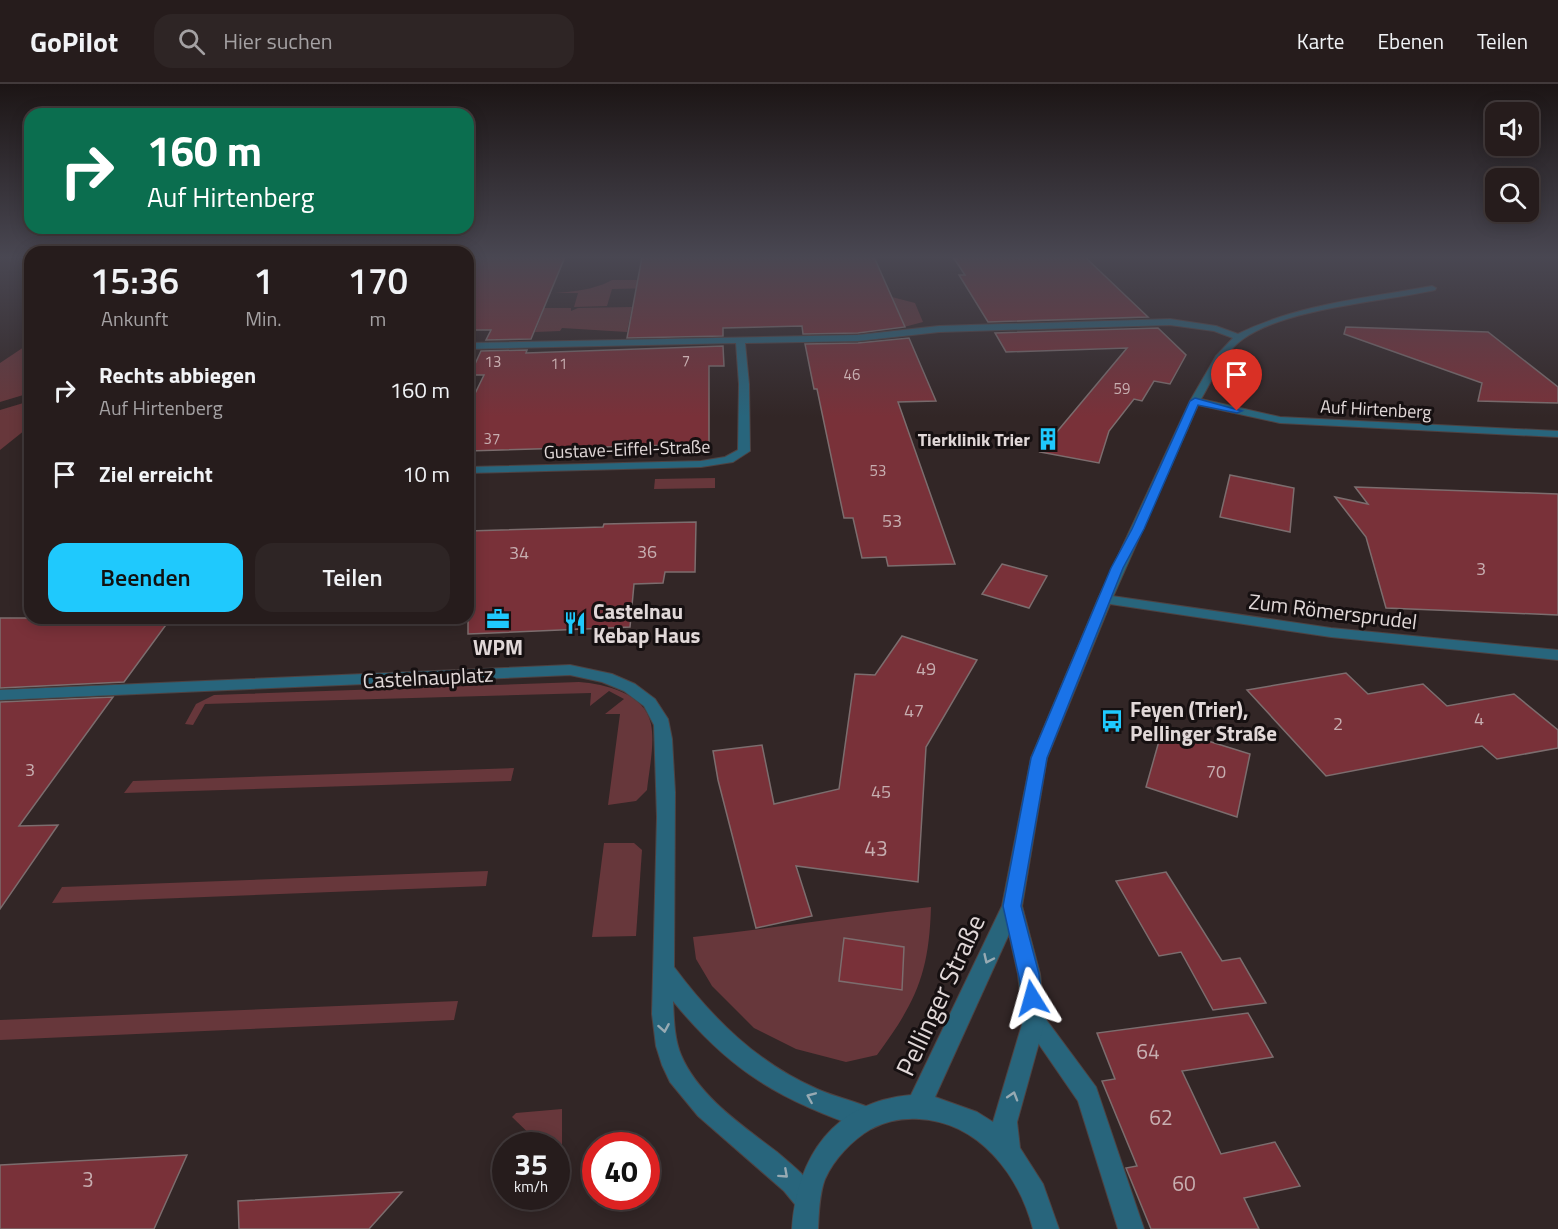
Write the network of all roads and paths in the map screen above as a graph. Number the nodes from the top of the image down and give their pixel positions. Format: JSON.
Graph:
{"nodes":[{"id":1,"x":1306,"y":310,"type":"edge"},
{"id":2,"x":1239,"y":337,"type":"junction"},
{"id":3,"x":740,"y":339,"type":"junction"},
{"id":4,"x":474,"y":346,"type":"edge"},
{"id":5,"x":1195,"y":401,"type":"junction"},
{"id":6,"x":1558,"y":434,"type":"edge"},
{"id":7,"x":474,"y":470,"type":"edge"},
{"id":8,"x":1105,"y":599,"type":"junction"},
{"id":9,"x":1558,"y":655,"type":"edge"},
{"id":10,"x":0,"y":695,"type":"edge"},
{"id":11,"x":1012,"y":906,"type":"junction"},
{"id":12,"x":663,"y":970,"type":"junction"},
{"id":13,"x":1034,"y":1021,"type":"junction"},
{"id":14,"x":918,"y":1107,"type":"junction"},
{"id":15,"x":866,"y":1117,"type":"junction"},
{"id":16,"x":1008,"y":1153,"type":"junction"},
{"id":17,"x":807,"y":1199,"type":"junction"},
{"id":18,"x":805,"y":1229,"type":"edge"},
{"id":19,"x":1046,"y":1229,"type":"edge"},
{"id":20,"x":1131,"y":1229,"type":"edge"}],
"edges":[{"from":1,"to":2,"type":"street","name":"Pellinger Straße"},
{"from":2,"to":3,"type":"street"},
{"from":2,"to":5,"type":"street","name":"Pellinger Straße"},
{"from":3,"to":4,"type":"street"},
{"from":3,"to":7,"type":"street","name":"Gustave-Eiffel-Straße"},
{"from":5,"to":6,"type":"street","name":"Auf Hirtenberg"},
{"from":5,"to":8,"type":"street","name":"Pellinger Straße"},
{"from":8,"to":9,"type":"street","name":"Zum Römersprudel"},
{"from":8,"to":11,"type":"street","name":"Pellinger Straße"},
{"from":10,"to":12,"type":"street","name":"Castelnauplatz"},
{"from":11,"to":13,"type":"street","name":"Pellinger Straße"},
{"from":11,"to":14,"type":"street","name":"Pellinger Straße","one_way":true},
{"from":15,"to":12,"type":"street","one_way":true},
{"from":12,"to":17,"type":"street","name":"Castelnauplatz","one_way":true},
{"from":16,"to":13,"type":"street","name":"Pellinger Straße","one_way":true},
{"from":13,"to":20,"type":"street"},
{"from":14,"to":15,"type":"street"},
{"from":14,"to":16,"type":"street"},
{"from":15,"to":17,"type":"street"},
{"from":16,"to":19,"type":"street"},
{"from":17,"to":18,"type":"street"}]}
